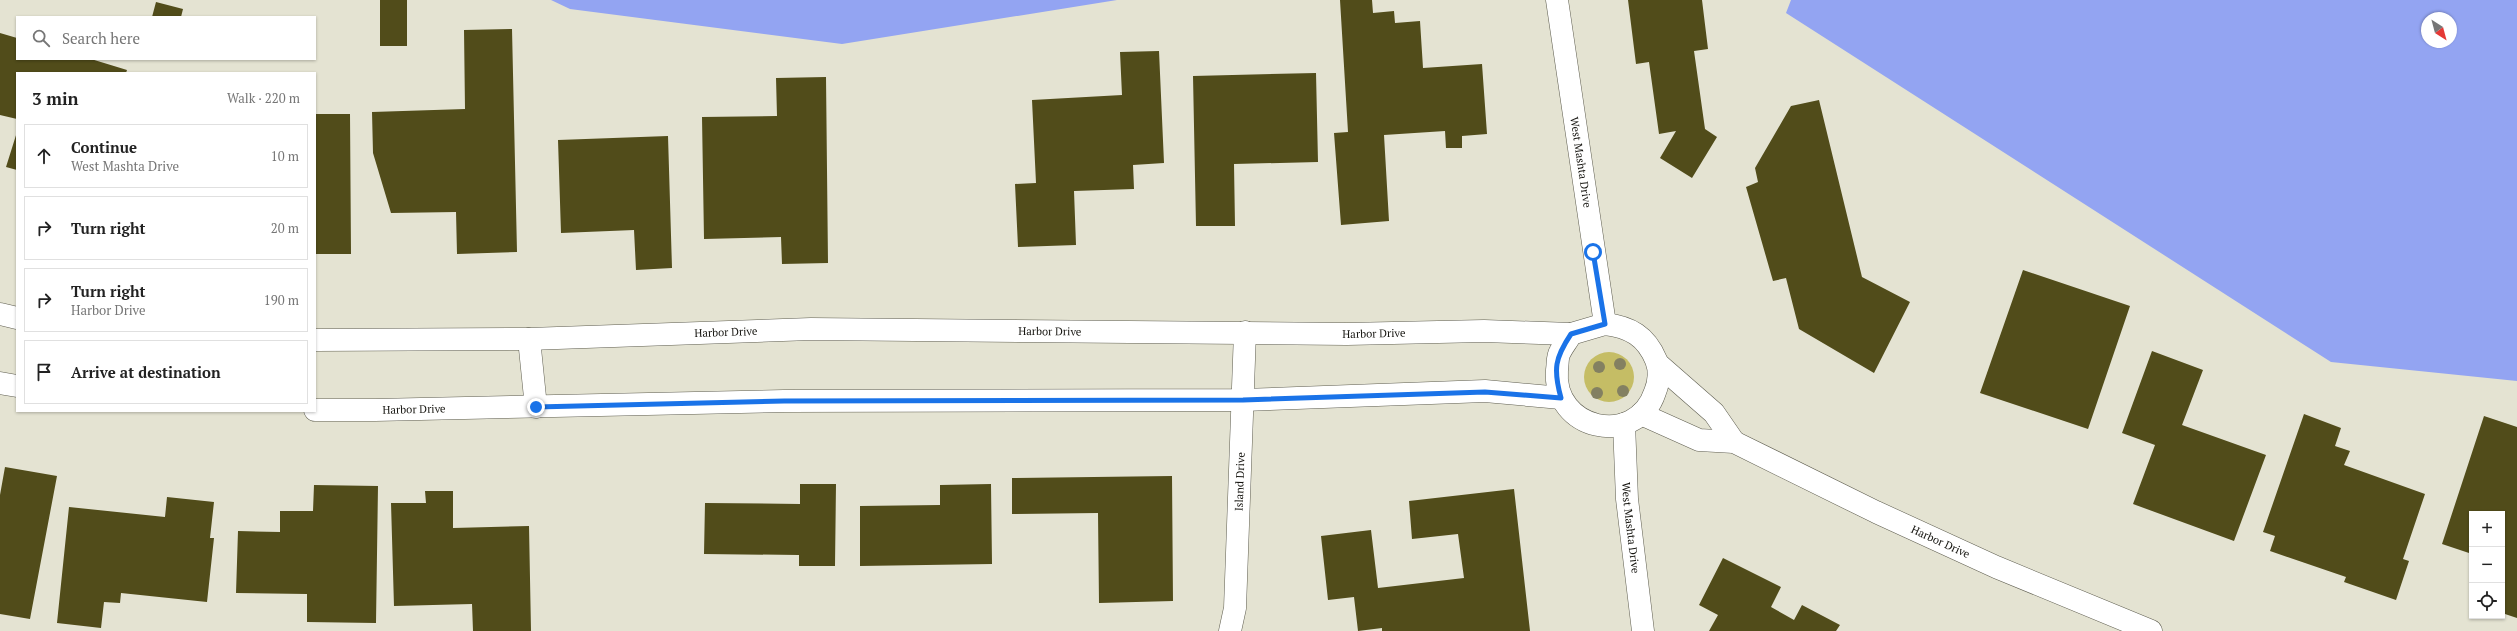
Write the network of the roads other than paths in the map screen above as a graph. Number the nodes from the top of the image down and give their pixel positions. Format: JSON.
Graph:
{"nodes":[{"id":1,"x":1556,"y":0,"type":"edge"},
{"id":2,"x":0,"y":314,"type":"edge"},
{"id":3,"x":16,"y":318,"type":"edge"},
{"id":4,"x":1605,"y":324,"type":"junction"},
{"id":5,"x":1245,"y":332,"type":"junction"},
{"id":6,"x":1571,"y":334,"type":"junction"},
{"id":7,"x":529,"y":339,"type":"junction"},
{"id":8,"x":316,"y":340,"type":"edge"},
{"id":9,"x":1658,"y":364,"type":"junction"},
{"id":10,"x":0,"y":383,"type":"edge"},
{"id":11,"x":16,"y":386,"type":"edge"},
{"id":12,"x":1561,"y":398,"type":"junction"},
{"id":13,"x":1243,"y":400,"type":"junction"},
{"id":14,"x":536,"y":407,"type":"junction"},
{"id":15,"x":316,"y":410,"type":"edge"},
{"id":16,"x":1633,"y":419,"type":"junction"},
{"id":17,"x":1734,"y":442,"type":"junction"},
{"id":18,"x":1230,"y":631,"type":"edge"},
{"id":19,"x":1643,"y":631,"type":"edge"},
{"id":20,"x":2151,"y":631,"type":"edge"}],
"edges":[{"from":1,"to":4,"type":"street","name":"West Mashta Drive"},
{"from":2,"to":3,"type":"street"},
{"from":4,"to":6,"type":"street"},
{"from":4,"to":9,"type":"street"},
{"from":5,"to":6,"type":"street","name":"Harbor Drive"},
{"from":5,"to":7,"type":"street","name":"Harbor Drive"},
{"from":5,"to":13,"type":"street","name":"Island Drive"},
{"from":6,"to":12,"type":"street"},
{"from":7,"to":8,"type":"street","name":"Harbor Drive"},
{"from":7,"to":14,"type":"street"},
{"from":9,"to":16,"type":"street"},
{"from":9,"to":17,"type":"street","name":"Harbor Drive"},
{"from":10,"to":11,"type":"street"},
{"from":12,"to":13,"type":"street","name":"Harbor Drive"},
{"from":12,"to":16,"type":"street"},
{"from":13,"to":14,"type":"street","name":"Harbor Drive"},
{"from":13,"to":18,"type":"street","name":"Island Drive"},
{"from":14,"to":15,"type":"street","name":"Harbor Drive"},
{"from":16,"to":17,"type":"street","name":"Harbor Drive"},
{"from":16,"to":19,"type":"street","name":"West Mashta Drive"},
{"from":17,"to":20,"type":"street","name":"Harbor Drive"}]}
